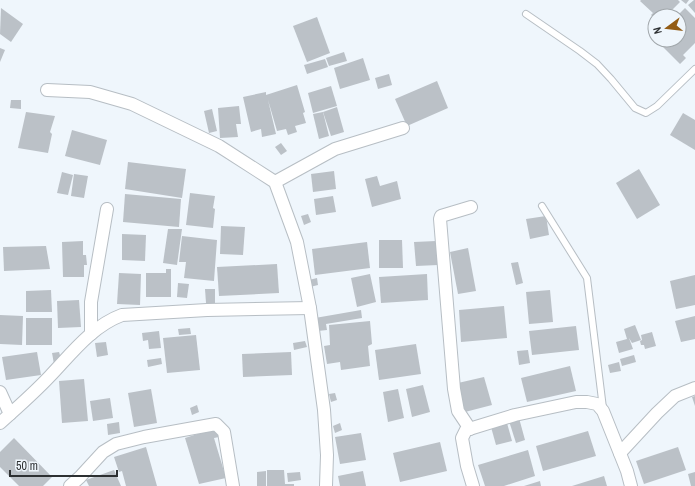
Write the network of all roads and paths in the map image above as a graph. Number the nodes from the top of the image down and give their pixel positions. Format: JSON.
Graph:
{"nodes":[{"id":1,"x":526,"y":14,"type":"dead end"},
{"id":2,"x":695,"y":69,"type":"edge"},
{"id":3,"x":47,"y":90,"type":"dead end"},
{"id":4,"x":403,"y":128,"type":"dead end"},
{"id":5,"x":275,"y":182,"type":"junction"},
{"id":6,"x":542,"y":206,"type":"dead end"},
{"id":7,"x":471,"y":207,"type":"dead end"},
{"id":8,"x":107,"y":209,"type":"dead end"},
{"id":9,"x":310,"y":308,"type":"junction"},
{"id":10,"x":91,"y":334,"type":"junction"},
{"id":11,"x":695,"y":388,"type":"edge"},
{"id":12,"x":0,"y":392,"type":"edge"},
{"id":13,"x":603,"y":411,"type":"junction"},
{"id":14,"x":10,"y":414,"type":"junction"},
{"id":15,"x":0,"y":423,"type":"edge"},
{"id":16,"x":470,"y":429,"type":"junction"},
{"id":17,"x":620,"y":453,"type":"junction"},
{"id":18,"x":82,"y":481,"type":"edge"},
{"id":19,"x":70,"y":486,"type":"edge"},
{"id":20,"x":233,"y":486,"type":"edge"},
{"id":21,"x":326,"y":486,"type":"edge"},
{"id":22,"x":473,"y":486,"type":"edge"},
{"id":23,"x":631,"y":486,"type":"edge"}],
"edges":[{"from":1,"to":2,"type":"lane"},
{"from":3,"to":5,"type":"street"},
{"from":4,"to":5,"type":"street"},
{"from":5,"to":9,"type":"street"},
{"from":6,"to":13,"type":"lane"},
{"from":7,"to":16,"type":"street"},
{"from":8,"to":10,"type":"street"},
{"from":9,"to":10,"type":"street"},
{"from":9,"to":21,"type":"street"},
{"from":10,"to":14,"type":"street"},
{"from":11,"to":17,"type":"street"},
{"from":12,"to":14,"type":"street"},
{"from":13,"to":16,"type":"street"},
{"from":13,"to":17,"type":"street"},
{"from":14,"to":15,"type":"street"},
{"from":16,"to":22,"type":"street"},
{"from":17,"to":23,"type":"street"},
{"from":18,"to":19,"type":"street"},
{"from":18,"to":20,"type":"street"}]}
